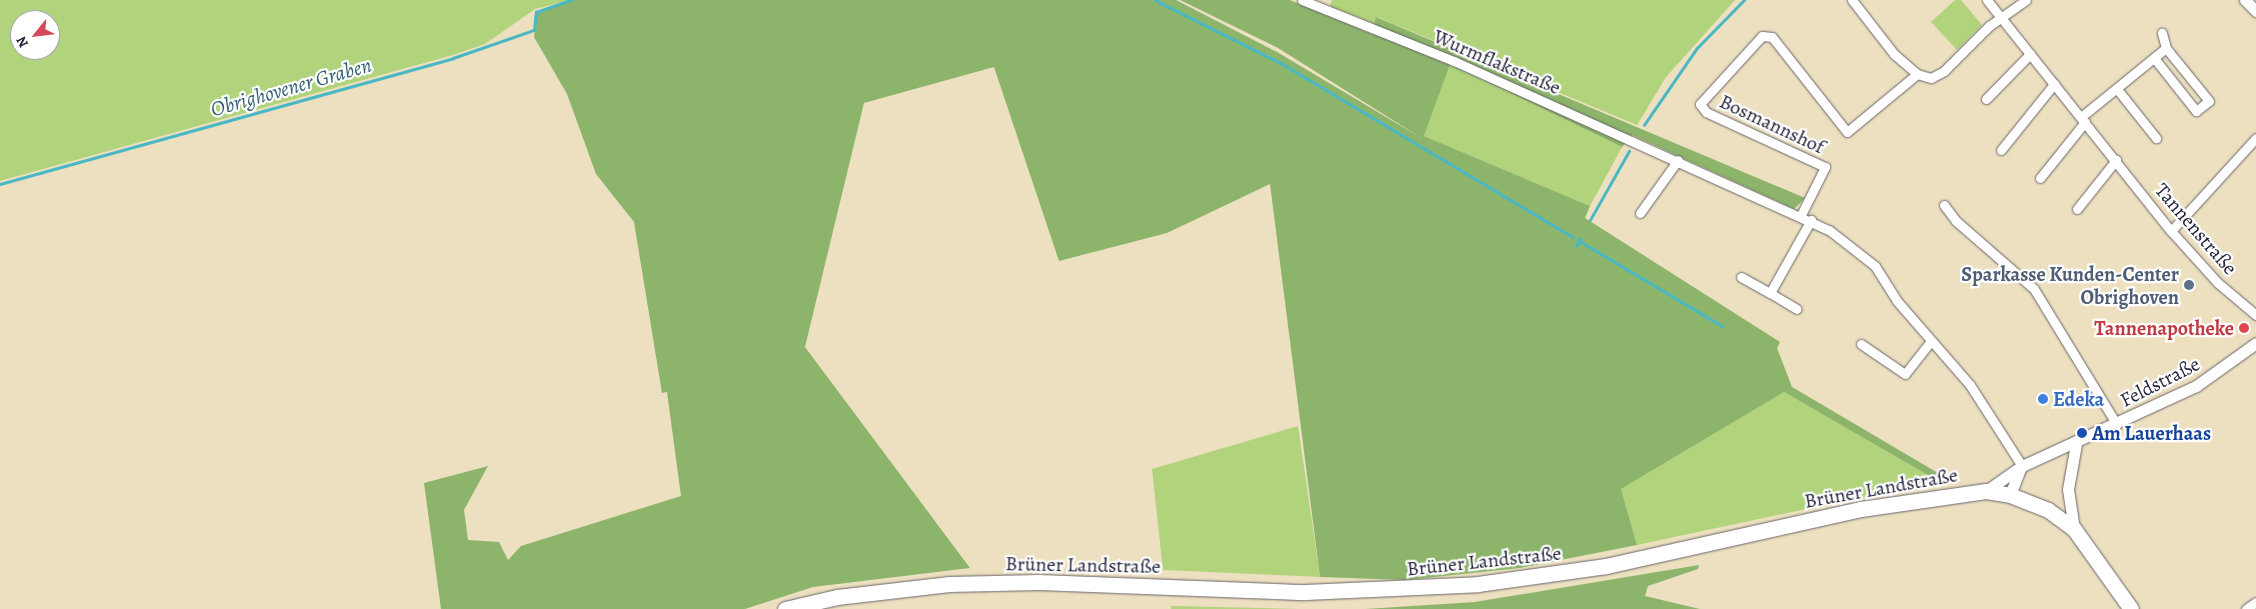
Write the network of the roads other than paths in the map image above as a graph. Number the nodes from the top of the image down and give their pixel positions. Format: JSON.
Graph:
{"nodes":[{"id":1,"x":1302,"y":0,"type":"edge"},
{"id":2,"x":1852,"y":0,"type":"edge"},
{"id":3,"x":1987,"y":0,"type":"edge"},
{"id":4,"x":2026,"y":0,"type":"edge"},
{"id":5,"x":2245,"y":0,"type":"edge"},
{"id":6,"x":2256,"y":11,"type":"edge"},
{"id":7,"x":2002,"y":19,"type":"junction"},
{"id":8,"x":2162,"y":33,"type":"dead end"},
{"id":9,"x":2166,"y":48,"type":"junction"},
{"id":10,"x":2030,"y":54,"type":"junction"},
{"id":11,"x":2154,"y":58,"type":"junction"},
{"id":12,"x":1917,"y":74,"type":"junction"},
{"id":13,"x":2054,"y":84,"type":"junction"},
{"id":14,"x":2116,"y":89,"type":"junction"},
{"id":15,"x":1986,"y":99,"type":"dead end"},
{"id":16,"x":2083,"y":120,"type":"junction"},
{"id":17,"x":2156,"y":138,"type":"dead end"},
{"id":18,"x":2256,"y":138,"type":"edge"},
{"id":19,"x":2001,"y":150,"type":"dead end"},
{"id":20,"x":1678,"y":160,"type":"junction"},
{"id":21,"x":2116,"y":160,"type":"junction"},
{"id":22,"x":2040,"y":178,"type":"dead end"},
{"id":23,"x":1944,"y":205,"type":"dead end"},
{"id":24,"x":2077,"y":209,"type":"dead end"},
{"id":25,"x":1640,"y":213,"type":"dead end"},
{"id":26,"x":1801,"y":215,"type":"junction"},
{"id":27,"x":1811,"y":220,"type":"junction"},
{"id":28,"x":2171,"y":231,"type":"junction"},
{"id":29,"x":1741,"y":277,"type":"dead end"},
{"id":30,"x":1770,"y":293,"type":"junction"},
{"id":31,"x":1797,"y":309,"type":"dead end"},
{"id":32,"x":2256,"y":315,"type":"edge"},
{"id":33,"x":1931,"y":341,"type":"junction"},
{"id":34,"x":1861,"y":344,"type":"dead end"},
{"id":35,"x":2256,"y":344,"type":"edge"},
{"id":36,"x":2117,"y":425,"type":"junction"},
{"id":37,"x":2076,"y":444,"type":"junction"},
{"id":38,"x":2022,"y":466,"type":"junction"},
{"id":39,"x":1986,"y":491,"type":"junction"},
{"id":40,"x":2010,"y":495,"type":"junction"},
{"id":41,"x":2074,"y":529,"type":"junction"},
{"id":42,"x":2256,"y":602,"type":"edge"},
{"id":43,"x":785,"y":609,"type":"edge"},
{"id":44,"x":2131,"y":609,"type":"edge"},
{"id":45,"x":2246,"y":609,"type":"edge"}],
"edges":[{"from":1,"to":20,"type":"street","name":"Wurmflakstraße"},
{"from":2,"to":12,"type":"street"},
{"from":3,"to":7,"type":"street","name":"Tannenstraße"},
{"from":4,"to":7,"type":"street"},
{"from":5,"to":6,"type":"street"},
{"from":7,"to":10,"type":"street","name":"Tannenstraße"},
{"from":7,"to":12,"type":"street"},
{"from":8,"to":9,"type":"street"},
{"from":9,"to":11,"type":"street"},
{"from":9,"to":11,"type":"street"},
{"from":10,"to":13,"type":"street","name":"Tannenstraße"},
{"from":10,"to":15,"type":"street"},
{"from":11,"to":14,"type":"street"},
{"from":12,"to":26,"type":"street","name":"Bosmannshof"},
{"from":13,"to":16,"type":"street","name":"Tannenstraße"},
{"from":13,"to":19,"type":"street"},
{"from":14,"to":16,"type":"street"},
{"from":14,"to":17,"type":"street"},
{"from":16,"to":21,"type":"street","name":"Tannenstraße"},
{"from":16,"to":22,"type":"street"},
{"from":18,"to":28,"type":"street"},
{"from":20,"to":25,"type":"street"},
{"from":20,"to":26,"type":"street","name":"Wurmflakstraße"},
{"from":21,"to":24,"type":"street"},
{"from":21,"to":28,"type":"street","name":"Tannenstraße"},
{"from":23,"to":36,"type":"street"},
{"from":26,"to":27,"type":"street","name":"Wurmflakstraße"},
{"from":27,"to":30,"type":"street"},
{"from":27,"to":33,"type":"street","name":"Wurmflakstraße"},
{"from":28,"to":32,"type":"street","name":"Tannenstraße"},
{"from":29,"to":30,"type":"street"},
{"from":30,"to":31,"type":"street"},
{"from":33,"to":34,"type":"street"},
{"from":33,"to":38,"type":"street","name":"Wurmflakstraße"},
{"from":35,"to":36,"type":"street","name":"Feldstraße"},
{"from":36,"to":37,"type":"street","name":"Feldstraße"},
{"from":37,"to":38,"type":"street","name":"Feldstraße"},
{"from":37,"to":41,"type":"street"},
{"from":38,"to":39,"type":"street","name":"Feldstraße"},
{"from":38,"to":40,"type":"street"},
{"from":39,"to":40,"type":"main road","name":"Brüner Landstraße"},
{"from":39,"to":43,"type":"main road","name":"Brüner Landstraße"},
{"from":40,"to":41,"type":"main road","name":"Brüner Landstraße"},
{"from":41,"to":44,"type":"main road","name":"Brüner Landstraße"},
{"from":42,"to":45,"type":"street"}]}
